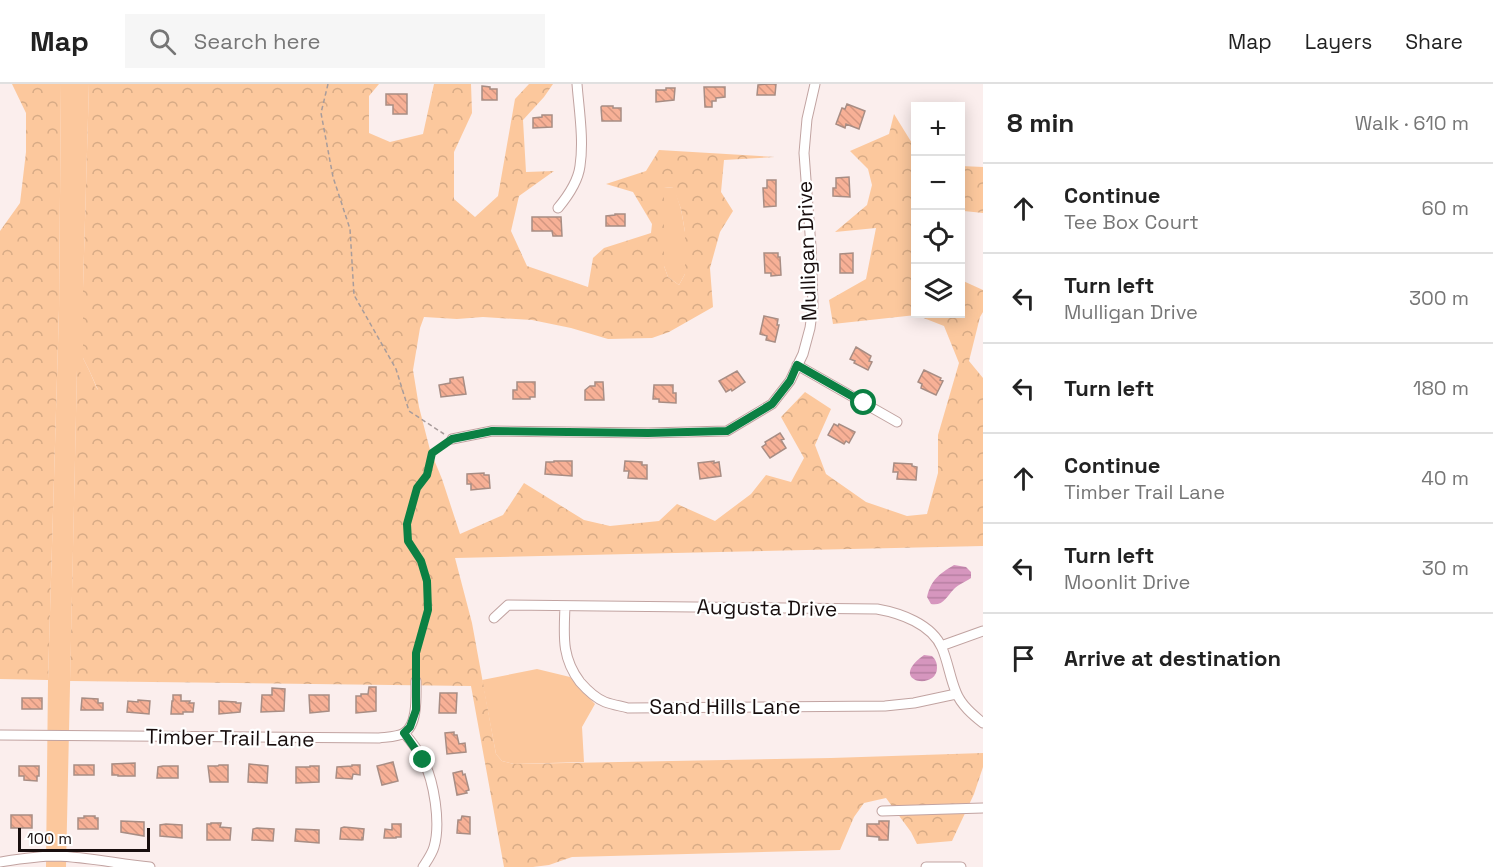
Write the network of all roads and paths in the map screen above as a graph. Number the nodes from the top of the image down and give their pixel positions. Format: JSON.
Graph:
{"nodes":[{"id":1,"x":328,"y":84,"type":"edge"},
{"id":2,"x":577,"y":84,"type":"edge"},
{"id":3,"x":815,"y":84,"type":"edge"},
{"id":4,"x":558,"y":208,"type":"dead end"},
{"id":5,"x":797,"y":365,"type":"junction"},
{"id":6,"x":897,"y":422,"type":"dead end"},
{"id":7,"x":452,"y":439,"type":"junction"},
{"id":8,"x":565,"y":606,"type":"junction"},
{"id":9,"x":494,"y":618,"type":"dead end"},
{"id":10,"x":983,"y":631,"type":"edge"},
{"id":11,"x":941,"y":646,"type":"junction"},
{"id":12,"x":417,"y":681,"type":"joint"},
{"id":13,"x":956,"y":694,"type":"junction"},
{"id":14,"x":983,"y":723,"type":"edge"},
{"id":15,"x":404,"y":733,"type":"junction"},
{"id":16,"x":0,"y":735,"type":"edge"},
{"id":17,"x":983,"y":808,"type":"edge"},
{"id":18,"x":882,"y":811,"type":"dead end"},
{"id":19,"x":0,"y":862,"type":"edge"},
{"id":20,"x":150,"y":867,"type":"edge"},
{"id":21,"x":423,"y":867,"type":"edge"},
{"id":22,"x":926,"y":867,"type":"edge"},
{"id":23,"x":961,"y":867,"type":"edge"}],
"edges":[{"from":1,"to":7,"type":"path"},
{"from":2,"to":4,"type":"street"},
{"from":3,"to":5,"type":"street","name":"Mulligan Drive"},
{"from":5,"to":6,"type":"street"},
{"from":5,"to":7,"type":"street","name":"Mulligan Drive"},
{"from":7,"to":12,"type":"path"},
{"from":8,"to":9,"type":"street","name":"Augusta Drive"},
{"from":8,"to":11,"type":"street","name":"Augusta Drive"},
{"from":8,"to":13,"type":"street","name":"Sand Hills Lane"},
{"from":10,"to":11,"type":"street"},
{"from":11,"to":13,"type":"street","name":"Augusta Drive"},
{"from":12,"to":15,"type":"street"},
{"from":13,"to":14,"type":"street","name":"Augusta Drive"},
{"from":15,"to":16,"type":"street","name":"Timber Trail Lane"},
{"from":15,"to":21,"type":"street"},
{"from":17,"to":18,"type":"street"},
{"from":19,"to":20,"type":"street"},
{"from":22,"to":23,"type":"street"}]}
